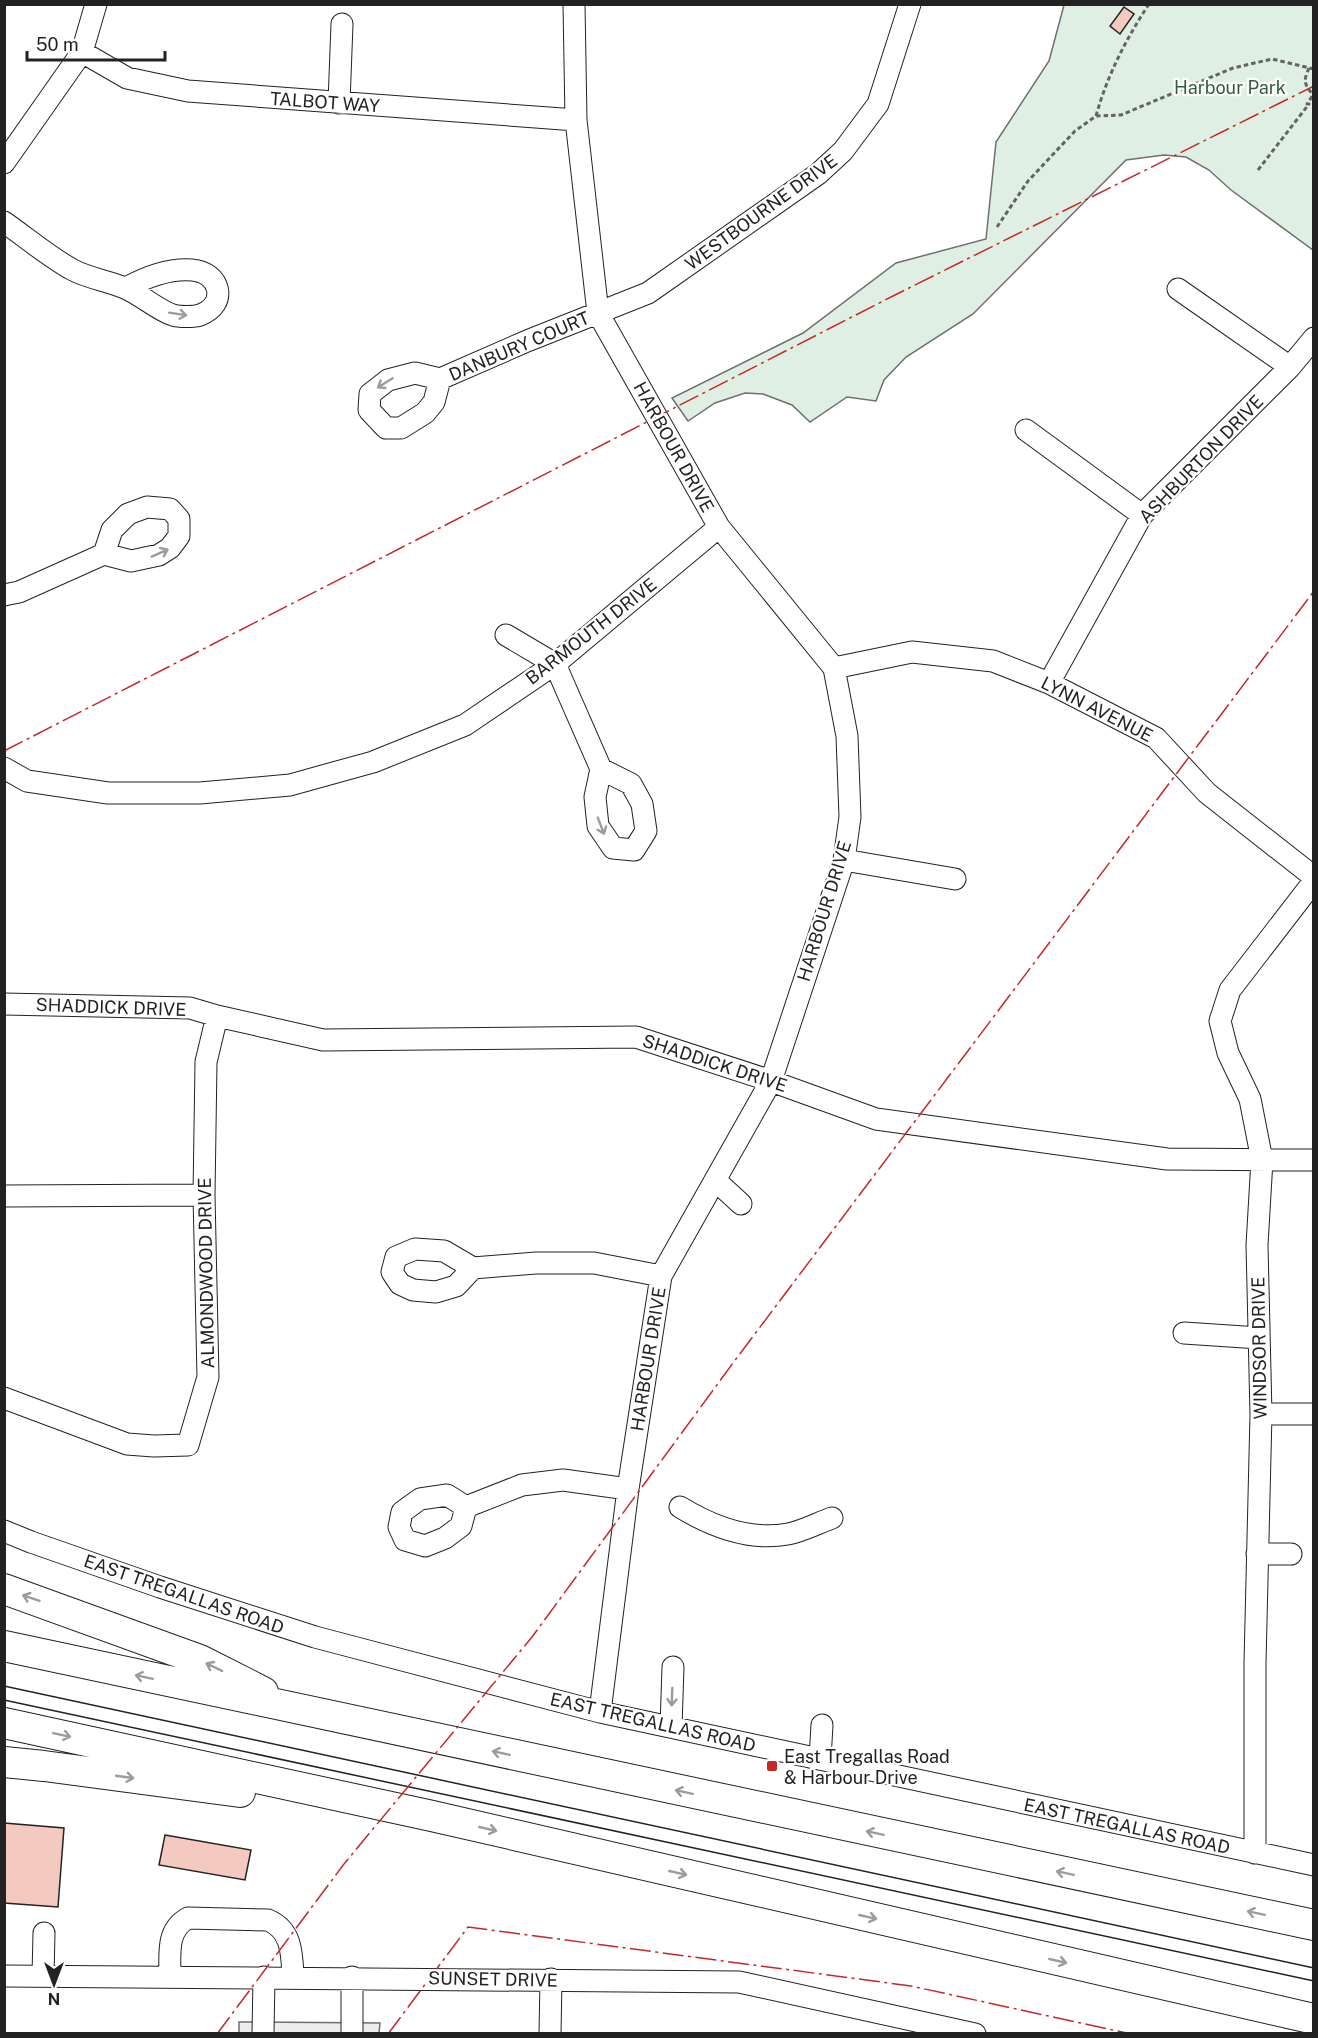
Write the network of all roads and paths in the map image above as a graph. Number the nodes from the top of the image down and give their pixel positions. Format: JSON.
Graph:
{"nodes":[{"id":1,"x":96,"y":4,"type":"edge"},
{"id":2,"x":574,"y":4,"type":"edge"},
{"id":3,"x":910,"y":4,"type":"edge"},
{"id":4,"x":1149,"y":4,"type":"edge"},
{"id":5,"x":342,"y":24,"type":"dead end"},
{"id":6,"x":82,"y":52,"type":"junction"},
{"id":7,"x":1311,"y":68,"type":"edge"},
{"id":8,"x":1313,"y":95,"type":"edge"},
{"id":9,"x":339,"y":103,"type":"junction"},
{"id":10,"x":1096,"y":116,"type":"junction"},
{"id":11,"x":576,"y":120,"type":"junction"},
{"id":12,"x":4,"y":163,"type":"edge"},
{"id":13,"x":1258,"y":170,"type":"dead end"},
{"id":14,"x":4,"y":222,"type":"edge"},
{"id":15,"x":997,"y":227,"type":"dead end"},
{"id":16,"x":126,"y":288,"type":"dead end"},
{"id":17,"x":1178,"y":289,"type":"dead end"},
{"id":18,"x":598,"y":313,"type":"junction"},
{"id":19,"x":1314,"y":338,"type":"edge"},
{"id":20,"x":1290,"y":367,"type":"junction"},
{"id":21,"x":440,"y":379,"type":"dead end"},
{"id":22,"x":1026,"y":430,"type":"dead end"},
{"id":23,"x":1142,"y":515,"type":"junction"},
{"id":24,"x":719,"y":528,"type":"junction"},
{"id":25,"x":104,"y":554,"type":"dead end"},
{"id":26,"x":4,"y":595,"type":"edge"},
{"id":27,"x":506,"y":635,"type":"dead end"},
{"id":28,"x":555,"y":664,"type":"junction"},
{"id":29,"x":834,"y":668,"type":"junction"},
{"id":30,"x":1048,"y":683,"type":"junction"},
{"id":31,"x":4,"y":768,"type":"edge"},
{"id":32,"x":601,"y":769,"type":"dead end"},
{"id":33,"x":843,"y":860,"type":"junction"},
{"id":34,"x":955,"y":879,"type":"dead end"},
{"id":35,"x":1314,"y":879,"type":"edge"},
{"id":36,"x":4,"y":1004,"type":"edge"},
{"id":37,"x":216,"y":1016,"type":"junction"},
{"id":38,"x":771,"y":1081,"type":"junction"},
{"id":39,"x":1262,"y":1160,"type":"junction"},
{"id":40,"x":1314,"y":1160,"type":"edge"},
{"id":41,"x":714,"y":1180,"type":"junction"},
{"id":42,"x":204,"y":1195,"type":"junction"},
{"id":43,"x":4,"y":1197,"type":"edge"},
{"id":44,"x":741,"y":1204,"type":"dead end"},
{"id":45,"x":473,"y":1268,"type":"dead end"},
{"id":46,"x":661,"y":1276,"type":"junction"},
{"id":47,"x":1184,"y":1333,"type":"dead end"},
{"id":48,"x":1259,"y":1338,"type":"junction"},
{"id":49,"x":4,"y":1398,"type":"edge"},
{"id":50,"x":1261,"y":1414,"type":"junction"},
{"id":51,"x":1314,"y":1414,"type":"edge"},
{"id":52,"x":628,"y":1489,"type":"junction"},
{"id":53,"x":465,"y":1507,"type":"dead end"},
{"id":54,"x":680,"y":1507,"type":"dead end"},
{"id":55,"x":832,"y":1518,"type":"dead end"},
{"id":56,"x":4,"y":1530,"type":"edge"},
{"id":57,"x":1257,"y":1554,"type":"junction"},
{"id":58,"x":1291,"y":1554,"type":"dead end"},
{"id":59,"x":4,"y":1589,"type":"edge"},
{"id":60,"x":4,"y":1646,"type":"edge"},
{"id":61,"x":674,"y":1667,"type":"dead end"},
{"id":62,"x":304,"y":1712,"type":"junction"},
{"id":63,"x":600,"y":1712,"type":"junction"},
{"id":64,"x":4,"y":1723,"type":"edge"},
{"id":65,"x":822,"y":1725,"type":"dead end"},
{"id":66,"x":671,"y":1727,"type":"junction"},
{"id":67,"x":820,"y":1759,"type":"junction"},
{"id":68,"x":4,"y":1762,"type":"edge"},
{"id":69,"x":432,"y":1816,"type":"junction"},
{"id":70,"x":1255,"y":1853,"type":"junction"},
{"id":71,"x":1314,"y":1865,"type":"edge"},
{"id":72,"x":1314,"y":1925,"type":"edge"},
{"id":73,"x":44,"y":1933,"type":"dead end"},
{"id":74,"x":4,"y":1976,"type":"edge"},
{"id":75,"x":43,"y":1976,"type":"junction"},
{"id":76,"x":170,"y":1977,"type":"junction"},
{"id":77,"x":264,"y":1977,"type":"junction"},
{"id":78,"x":292,"y":1977,"type":"junction"},
{"id":79,"x":352,"y":1977,"type":"junction"},
{"id":80,"x":551,"y":1979,"type":"junction"},
{"id":81,"x":1314,"y":2019,"type":"edge"},
{"id":82,"x":921,"y":2028,"type":"edge"},
{"id":83,"x":263,"y":2034,"type":"edge"},
{"id":84,"x":352,"y":2034,"type":"edge"},
{"id":85,"x":550,"y":2034,"type":"edge"},
{"id":86,"x":975,"y":2034,"type":"edge"}],
"edges":[{"from":1,"to":6,"type":"street"},
{"from":2,"to":11,"type":"street","name":"HARBOUR DRIVE"},
{"from":3,"to":18,"type":"street","name":"WESTBOURNE DRIVE"},
{"from":4,"to":10,"type":"path"},
{"from":5,"to":9,"type":"street"},
{"from":6,"to":9,"type":"street","name":"TALBOT WAY"},
{"from":6,"to":12,"type":"street"},
{"from":7,"to":8,"type":"path"},
{"from":7,"to":10,"type":"path"},
{"from":8,"to":13,"type":"path"},
{"from":9,"to":11,"type":"street","name":"TALBOT WAY"},
{"from":10,"to":15,"type":"path"},
{"from":11,"to":18,"type":"street","name":"HARBOUR DRIVE"},
{"from":14,"to":16,"type":"street"},
{"from":17,"to":20,"type":"street"},
{"from":18,"to":21,"type":"street","name":"DANBURY COURT"},
{"from":18,"to":24,"type":"street","name":"HARBOUR DRIVE"},
{"from":19,"to":20,"type":"street","name":"ASHBURTON DRIVE"},
{"from":20,"to":23,"type":"street","name":"ASHBURTON DRIVE"},
{"from":22,"to":23,"type":"street"},
{"from":23,"to":30,"type":"street","name":"ASHBURTON DRIVE"},
{"from":24,"to":28,"type":"street","name":"BARMOUTH DRIVE"},
{"from":24,"to":29,"type":"street","name":"HARBOUR DRIVE"},
{"from":25,"to":26,"type":"street"},
{"from":27,"to":28,"type":"street"},
{"from":28,"to":31,"type":"street","name":"BARMOUTH DRIVE"},
{"from":28,"to":32,"type":"street"},
{"from":29,"to":30,"type":"street","name":"LYNN AVENUE"},
{"from":29,"to":33,"type":"street","name":"HARBOUR DRIVE"},
{"from":30,"to":35,"type":"street","name":"LYNN AVENUE"},
{"from":33,"to":34,"type":"street"},
{"from":33,"to":38,"type":"street","name":"HARBOUR DRIVE"},
{"from":35,"to":39,"type":"street","name":"WINDSOR DRIVE"},
{"from":36,"to":37,"type":"street","name":"SHADDICK DRIVE"},
{"from":37,"to":38,"type":"street","name":"SHADDICK DRIVE"},
{"from":37,"to":42,"type":"street","name":"ALMONDWOOD DRIVE"},
{"from":38,"to":39,"type":"street","name":"SHADDICK DRIVE"},
{"from":38,"to":41,"type":"street","name":"HARBOUR DRIVE"},
{"from":39,"to":40,"type":"street","name":"SHADDICK DRIVE"},
{"from":39,"to":48,"type":"street","name":"WINDSOR DRIVE"},
{"from":41,"to":44,"type":"street"},
{"from":41,"to":46,"type":"street","name":"HARBOUR DRIVE"},
{"from":42,"to":43,"type":"street"},
{"from":42,"to":49,"type":"street","name":"ALMONDWOOD DRIVE"},
{"from":45,"to":46,"type":"street"},
{"from":46,"to":52,"type":"street","name":"HARBOUR DRIVE"},
{"from":47,"to":48,"type":"street"},
{"from":48,"to":50,"type":"street","name":"WINDSOR DRIVE"},
{"from":50,"to":51,"type":"street"},
{"from":50,"to":57,"type":"street","name":"WINDSOR DRIVE"},
{"from":52,"to":53,"type":"street"},
{"from":52,"to":63,"type":"street","name":"HARBOUR DRIVE"},
{"from":54,"to":55,"type":"street"},
{"from":56,"to":63,"type":"street","name":"EAST TREGALLAS ROAD"},
{"from":57,"to":58,"type":"street"},
{"from":57,"to":70,"type":"street","name":"WINDSOR DRIVE"},
{"from":62,"to":59,"type":"highway","one_way":true},
{"from":62,"to":60,"type":"highway","one_way":true},
{"from":61,"to":66,"type":"street","one_way":true},
{"from":72,"to":62,"type":"highway","one_way":true},
{"from":63,"to":66,"type":"street","name":"EAST TREGALLAS ROAD"},
{"from":64,"to":69,"type":"highway","one_way":true},
{"from":65,"to":67,"type":"street"},
{"from":66,"to":67,"type":"street","name":"EAST TREGALLAS ROAD"},
{"from":67,"to":70,"type":"street","name":"EAST TREGALLAS ROAD"},
{"from":68,"to":69,"type":"highway","one_way":true},
{"from":69,"to":81,"type":"highway","one_way":true},
{"from":70,"to":71,"type":"street","name":"EAST TREGALLAS ROAD"},
{"from":73,"to":75,"type":"street"},
{"from":74,"to":75,"type":"street","name":"SUNSET DRIVE"},
{"from":75,"to":76,"type":"street","name":"SUNSET DRIVE"},
{"from":76,"to":77,"type":"street","name":"SUNSET DRIVE"},
{"from":76,"to":78,"type":"street"},
{"from":77,"to":78,"type":"street","name":"SUNSET DRIVE"},
{"from":77,"to":83,"type":"street"},
{"from":78,"to":79,"type":"street","name":"SUNSET DRIVE"},
{"from":79,"to":80,"type":"street","name":"SUNSET DRIVE"},
{"from":79,"to":84,"type":"street"},
{"from":80,"to":82,"type":"street","name":"SUNSET DRIVE"},
{"from":80,"to":85,"type":"street"},
{"from":82,"to":86,"type":"street","name":"SUNSET DRIVE"}]}
